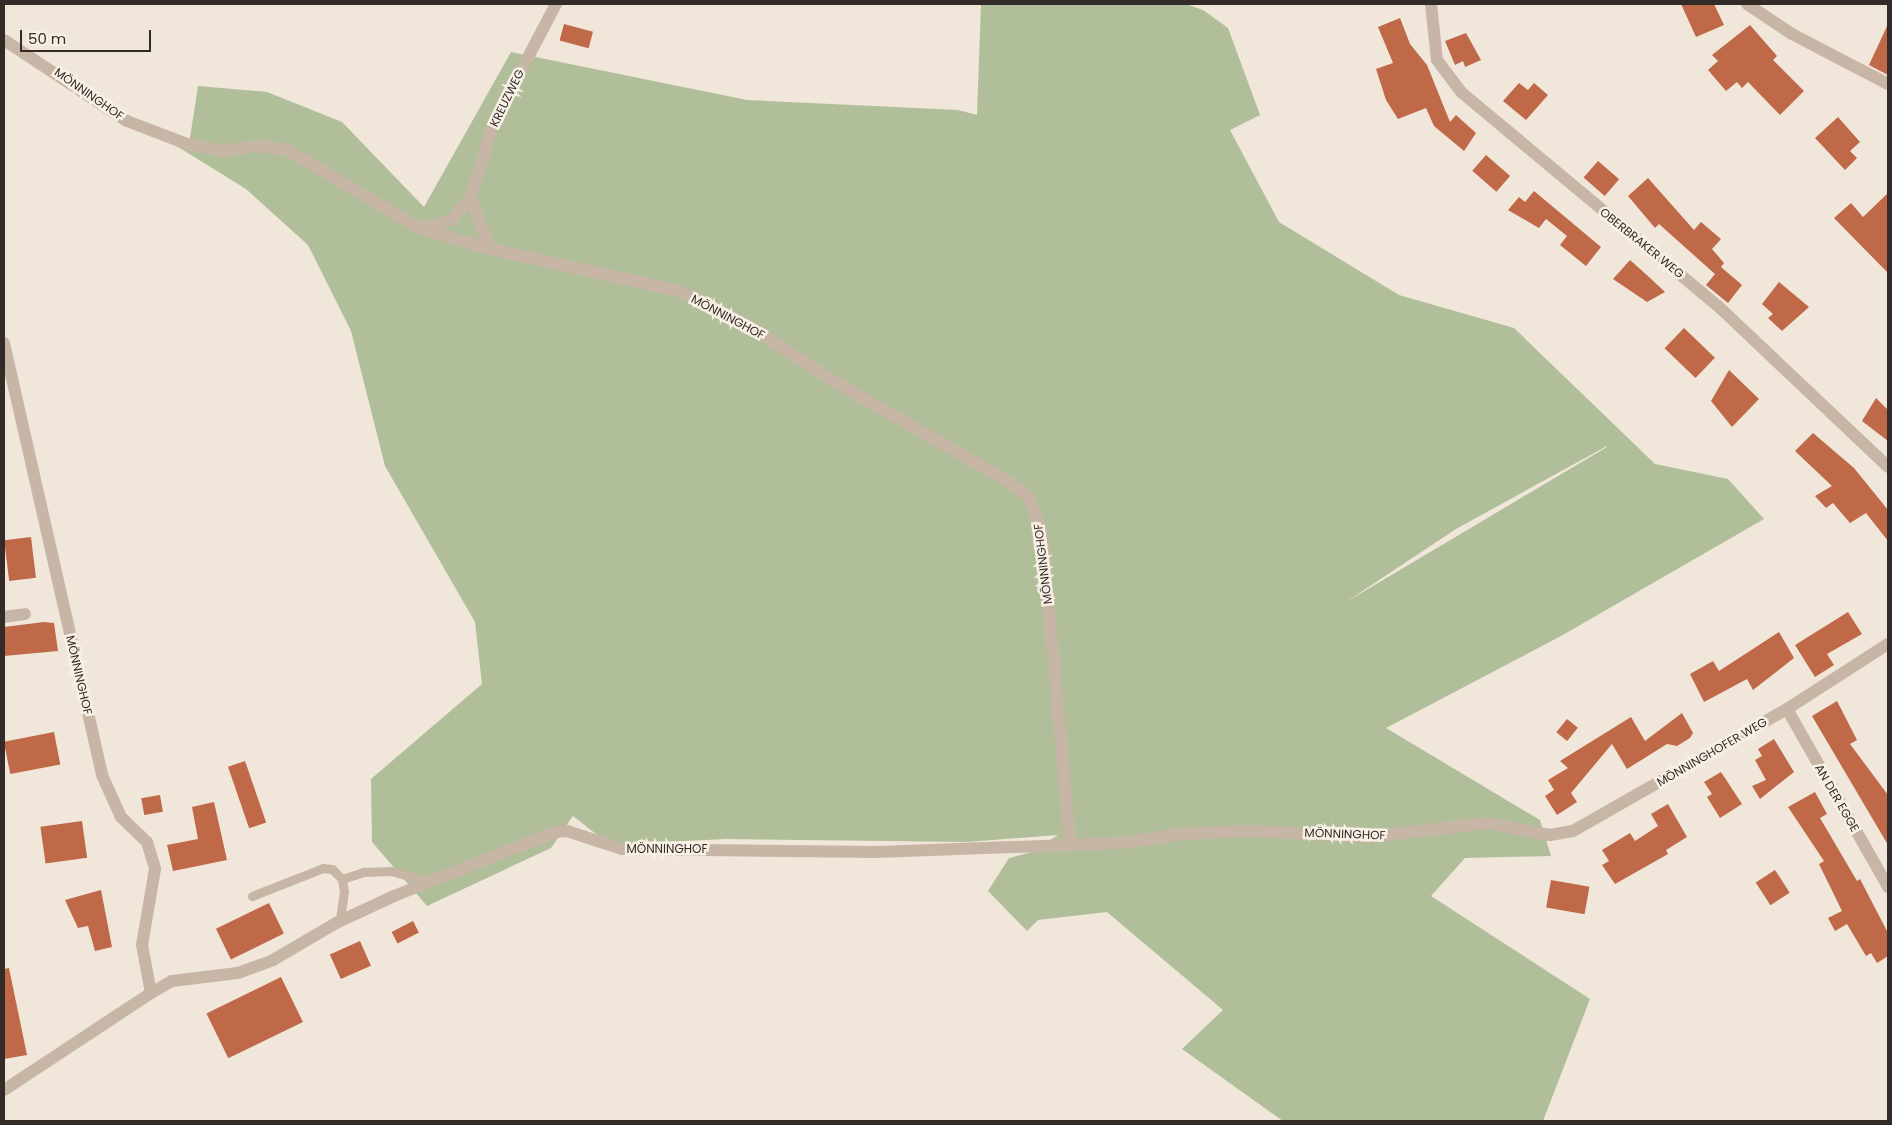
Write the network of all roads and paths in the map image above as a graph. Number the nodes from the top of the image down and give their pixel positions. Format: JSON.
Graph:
{"nodes":[{"id":1,"x":556,"y":4,"type":"edge"},
{"id":2,"x":1431,"y":4,"type":"edge"},
{"id":3,"x":1747,"y":4,"type":"edge"},
{"id":4,"x":4,"y":40,"type":"edge"},
{"id":5,"x":1888,"y":84,"type":"edge"},
{"id":6,"x":471,"y":197,"type":"junction"},
{"id":7,"x":419,"y":228,"type":"junction"},
{"id":8,"x":490,"y":249,"type":"junction"},
{"id":9,"x":4,"y":343,"type":"edge"},
{"id":10,"x":1888,"y":467,"type":"edge"},
{"id":11,"x":24,"y":614,"type":"dead end"},
{"id":12,"x":4,"y":617,"type":"edge"},
{"id":13,"x":1888,"y":644,"type":"edge"},
{"id":14,"x":1787,"y":708,"type":"junction"},
{"id":15,"x":1528,"y":830,"type":"joint"},
{"id":16,"x":1070,"y":843,"type":"junction"},
{"id":17,"x":342,"y":879,"type":"junction"},
{"id":18,"x":429,"y":882,"type":"junction"},
{"id":19,"x":1888,"y":887,"type":"edge"},
{"id":20,"x":252,"y":896,"type":"dead end"},
{"id":21,"x":340,"y":921,"type":"junction"},
{"id":22,"x":150,"y":993,"type":"junction"},
{"id":23,"x":4,"y":1090,"type":"edge"}],
"edges":[{"from":1,"to":6,"type":"street","name":"KREUZWEG"},
{"from":2,"to":10,"type":"street","name":"OBERBRAKER WEG"},
{"from":3,"to":5,"type":"street"},
{"from":4,"to":7,"type":"street","name":"MÖNNINGHOF"},
{"from":6,"to":7,"type":"street","name":"KREUZWEG"},
{"from":6,"to":8,"type":"street"},
{"from":7,"to":8,"type":"street","name":"MÖNNINGHOF"},
{"from":8,"to":16,"type":"street","name":"MÖNNINGHOF"},
{"from":9,"to":22,"type":"street","name":"MÖNNINGHOF"},
{"from":11,"to":12,"type":"street"},
{"from":13,"to":14,"type":"street","name":"MÖNNINGHOFER WEG"},
{"from":14,"to":15,"type":"street","name":"MÖNNINGHOFER WEG"},
{"from":14,"to":19,"type":"street","name":"AN DER EGGE"},
{"from":15,"to":16,"type":"street","name":"MÖNNINGHOF"},
{"from":16,"to":18,"type":"street","name":"MÖNNINGHOF"},
{"from":17,"to":18,"type":"lane"},
{"from":17,"to":20,"type":"lane"},
{"from":17,"to":21,"type":"lane"},
{"from":18,"to":21,"type":"street","name":"MÖNNINGHOF"},
{"from":21,"to":22,"type":"street","name":"MÖNNINGHOF"},
{"from":22,"to":23,"type":"street","name":"MÖNNINGHOF"}]}
